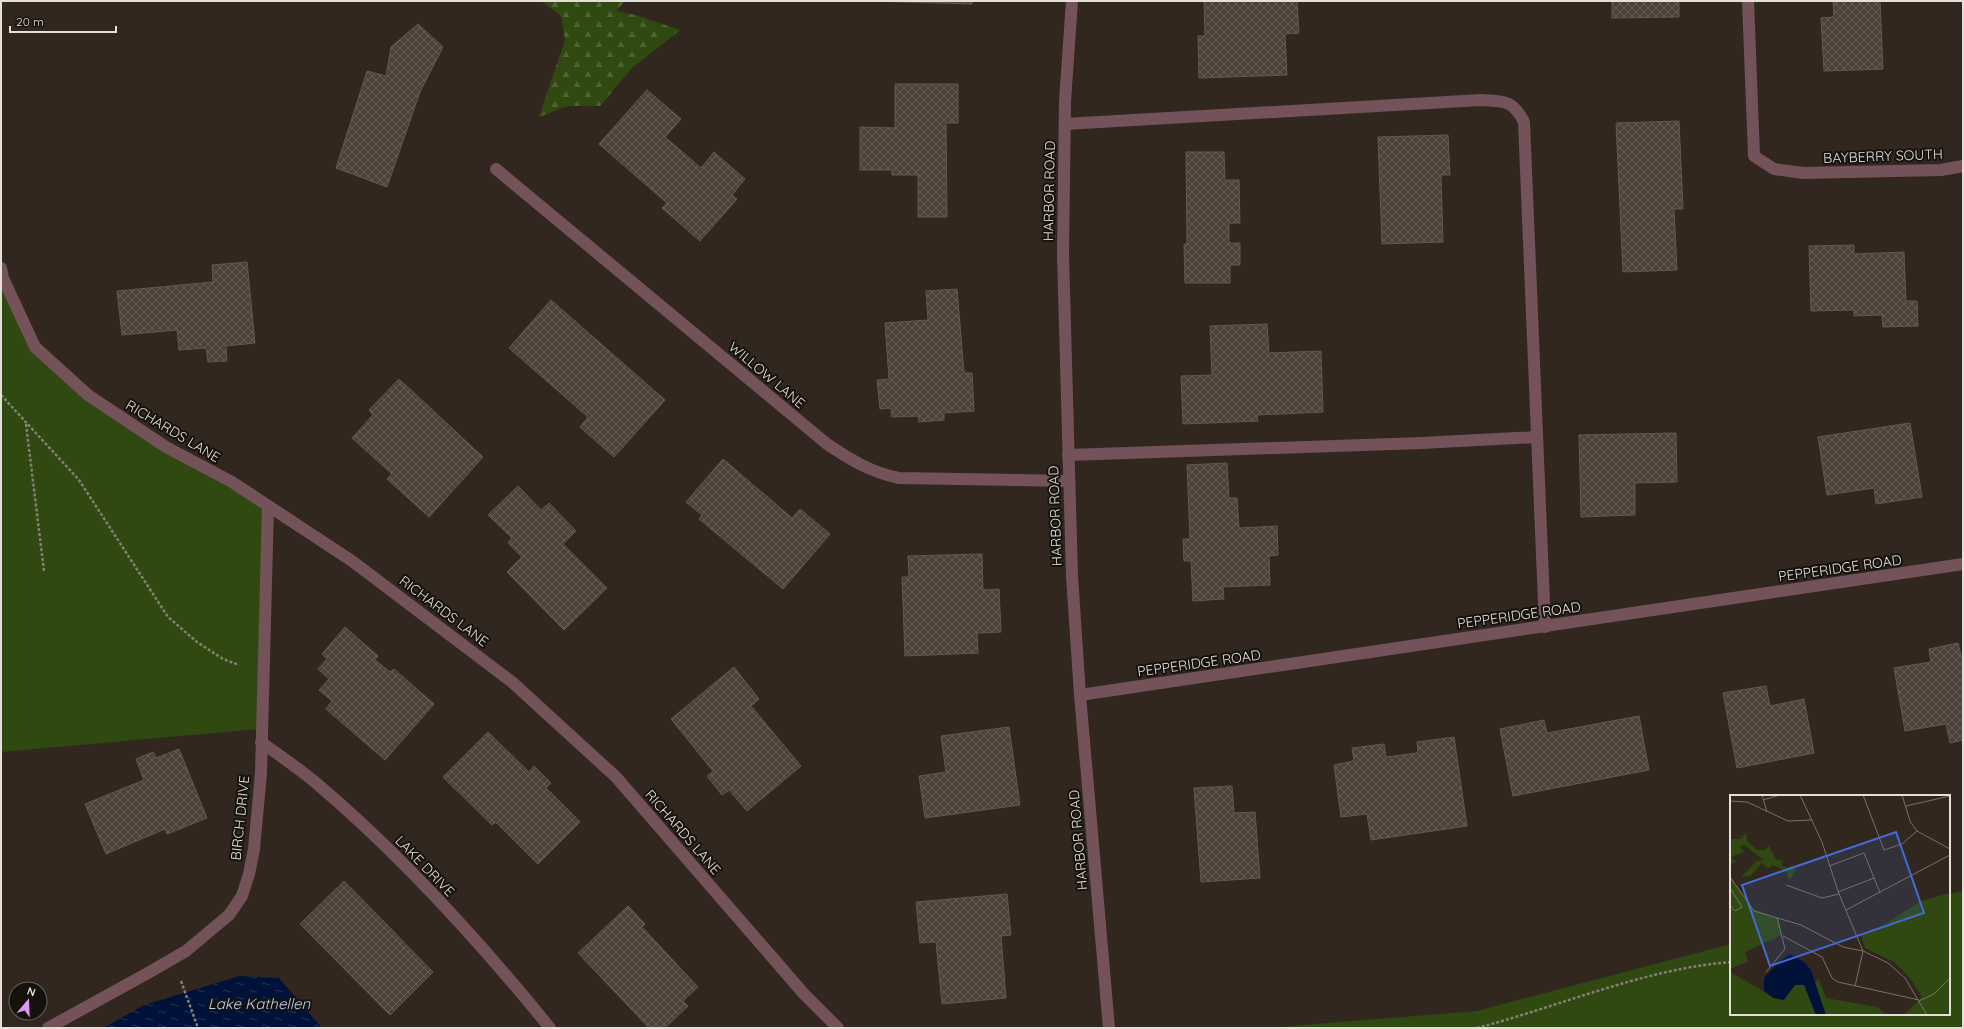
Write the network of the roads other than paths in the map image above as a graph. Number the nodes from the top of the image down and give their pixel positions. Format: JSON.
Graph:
{"nodes":[{"id":1,"x":1072,"y":1,"type":"edge"},
{"id":2,"x":1748,"y":1,"type":"edge"},
{"id":3,"x":1065,"y":124,"type":"junction"},
{"id":4,"x":1963,"y":166,"type":"edge"},
{"id":5,"x":496,"y":169,"type":"dead end"},
{"id":6,"x":1,"y":268,"type":"edge"},
{"id":7,"x":1537,"y":437,"type":"junction"},
{"id":8,"x":1068,"y":455,"type":"junction"},
{"id":9,"x":1069,"y":481,"type":"junction"},
{"id":10,"x":268,"y":506,"type":"junction"},
{"id":11,"x":1963,"y":564,"type":"edge"},
{"id":12,"x":1545,"y":627,"type":"junction"},
{"id":13,"x":1080,"y":695,"type":"junction"},
{"id":14,"x":261,"y":742,"type":"junction"},
{"id":15,"x":48,"y":1028,"type":"edge"},
{"id":16,"x":550,"y":1028,"type":"edge"},
{"id":17,"x":838,"y":1028,"type":"edge"},
{"id":18,"x":1109,"y":1028,"type":"edge"}],
"edges":[{"from":1,"to":3,"type":"street","name":"HARBOR ROAD"},
{"from":2,"to":4,"type":"street","name":"BAYBERRY SOUTH"},
{"from":3,"to":7,"type":"street"},
{"from":3,"to":8,"type":"street","name":"HARBOR ROAD"},
{"from":5,"to":9,"type":"street","name":"WILLOW LANE"},
{"from":6,"to":10,"type":"street","name":"RICHARDS LANE"},
{"from":7,"to":8,"type":"street"},
{"from":7,"to":12,"type":"street"},
{"from":8,"to":9,"type":"street","name":"HARBOR ROAD"},
{"from":9,"to":13,"type":"street","name":"HARBOR ROAD"},
{"from":10,"to":14,"type":"street","name":"BIRCH DRIVE"},
{"from":10,"to":17,"type":"street","name":"RICHARDS LANE"},
{"from":11,"to":12,"type":"street","name":"PEPPERIDGE ROAD"},
{"from":12,"to":13,"type":"street","name":"PEPPERIDGE ROAD"},
{"from":13,"to":18,"type":"street","name":"HARBOR ROAD"},
{"from":14,"to":15,"type":"street","name":"BIRCH DRIVE"},
{"from":14,"to":16,"type":"street","name":"LAKE DRIVE"}]}
